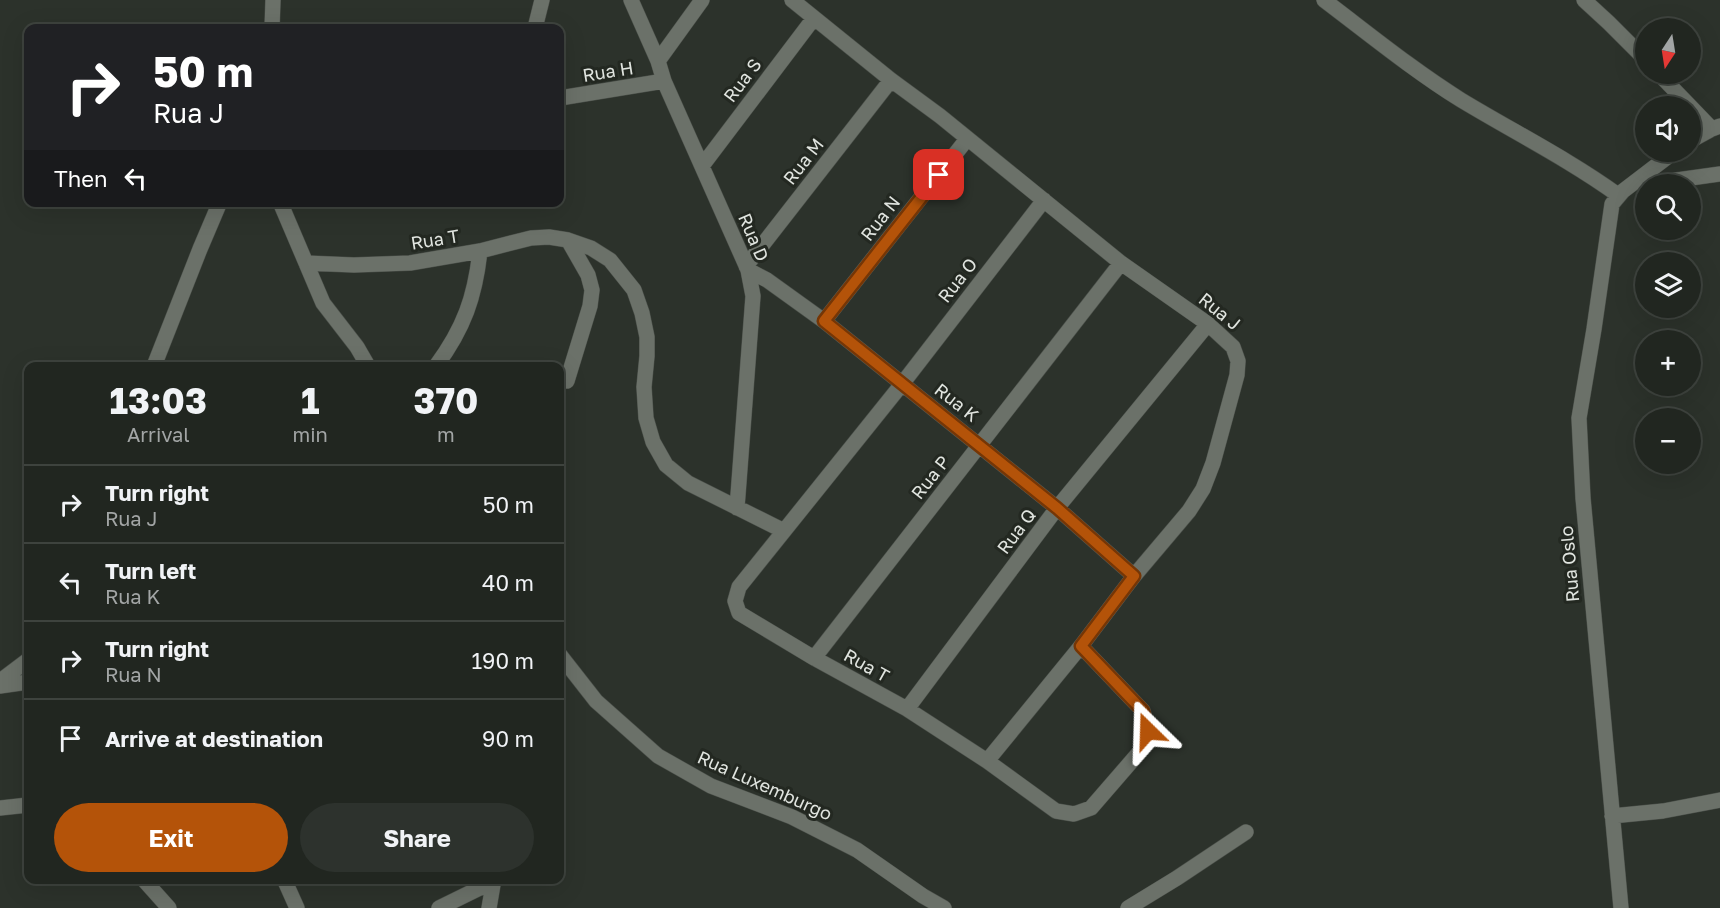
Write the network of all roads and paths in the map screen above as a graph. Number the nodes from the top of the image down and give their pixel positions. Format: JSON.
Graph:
{"nodes":[{"id":1,"x":273,"y":0,"type":"edge"},
{"id":2,"x":542,"y":0,"type":"edge"},
{"id":3,"x":632,"y":0,"type":"edge"},
{"id":4,"x":702,"y":0,"type":"edge"},
{"id":5,"x":792,"y":0,"type":"edge"},
{"id":6,"x":1324,"y":0,"type":"edge"},
{"id":7,"x":1584,"y":0,"type":"edge"},
{"id":8,"x":814,"y":18,"type":"junction"},
{"id":9,"x":272,"y":24,"type":"edge"},
{"id":10,"x":536,"y":24,"type":"edge"},
{"id":11,"x":1635,"y":49,"type":"edge"},
{"id":12,"x":658,"y":61,"type":"junction"},
{"id":13,"x":891,"y":80,"type":"junction"},
{"id":14,"x":664,"y":81,"type":"junction"},
{"id":15,"x":1670,"y":84,"type":"edge"},
{"id":16,"x":564,"y":97,"type":"edge"},
{"id":17,"x":1716,"y":127,"type":"edge"},
{"id":18,"x":1701,"y":135,"type":"edge"},
{"id":19,"x":967,"y":139,"type":"junction"},
{"id":20,"x":1661,"y":162,"type":"edge"},
{"id":21,"x":702,"y":166,"type":"junction"},
{"id":22,"x":1720,"y":174,"type":"edge"},
{"id":23,"x":1701,"y":177,"type":"edge"},
{"id":24,"x":1635,"y":189,"type":"edge"},
{"id":25,"x":1621,"y":193,"type":"junction"},
{"id":26,"x":1044,"y":200,"type":"junction"},
{"id":27,"x":218,"y":207,"type":"edge"},
{"id":28,"x":282,"y":207,"type":"edge"},
{"id":29,"x":568,"y":240,"type":"junction"},
{"id":30,"x":480,"y":251,"type":"junction"},
{"id":31,"x":306,"y":263,"type":"junction"},
{"id":32,"x":1121,"y":263,"type":"junction"},
{"id":33,"x":747,"y":268,"type":"junction"},
{"id":34,"x":824,"y":321,"type":"junction"},
{"id":35,"x":1208,"y":324,"type":"junction"},
{"id":36,"x":156,"y":362,"type":"edge"},
{"id":37,"x":366,"y":362,"type":"edge"},
{"id":38,"x":439,"y":362,"type":"edge"},
{"id":39,"x":567,"y":381,"type":"dead end"},
{"id":40,"x":902,"y":384,"type":"junction"},
{"id":41,"x":979,"y":445,"type":"junction"},
{"id":42,"x":737,"y":508,"type":"junction"},
{"id":43,"x":1057,"y":508,"type":"junction"},
{"id":44,"x":784,"y":531,"type":"junction"},
{"id":45,"x":1134,"y":576,"type":"junction"},
{"id":46,"x":1081,"y":646,"type":"junction"},
{"id":47,"x":814,"y":657,"type":"junction"},
{"id":48,"x":564,"y":660,"type":"edge"},
{"id":49,"x":24,"y":663,"type":"edge"},
{"id":50,"x":0,"y":681,"type":"edge"},
{"id":51,"x":24,"y":683,"type":"edge"},
{"id":52,"x":0,"y":687,"type":"edge"},
{"id":53,"x":907,"y":709,"type":"junction"},
{"id":54,"x":987,"y":761,"type":"junction"},
{"id":55,"x":1720,"y":800,"type":"edge"},
{"id":56,"x":24,"y":805,"type":"edge"},
{"id":57,"x":0,"y":808,"type":"edge"},
{"id":58,"x":1612,"y":816,"type":"junction"},
{"id":59,"x":1246,"y":832,"type":"dead end"},
{"id":60,"x":148,"y":884,"type":"edge"},
{"id":61,"x":286,"y":884,"type":"edge"},
{"id":62,"x":486,"y":884,"type":"edge"},
{"id":63,"x":493,"y":884,"type":"edge"},
{"id":64,"x":170,"y":908,"type":"edge"},
{"id":65,"x":297,"y":908,"type":"edge"},
{"id":66,"x":439,"y":908,"type":"edge"},
{"id":67,"x":489,"y":908,"type":"edge"},
{"id":68,"x":944,"y":908,"type":"edge"},
{"id":69,"x":1128,"y":908,"type":"edge"},
{"id":70,"x":1621,"y":908,"type":"edge"}],
"edges":[{"from":1,"to":9,"type":"street"},
{"from":2,"to":10,"type":"street"},
{"from":3,"to":12,"type":"street","name":"Rua D"},
{"from":4,"to":12,"type":"street"},
{"from":5,"to":8,"type":"street","name":"Rua J"},
{"from":6,"to":25,"type":"street"},
{"from":7,"to":11,"type":"street"},
{"from":8,"to":13,"type":"street","name":"Rua J"},
{"from":8,"to":21,"type":"street","name":"Rua S"},
{"from":12,"to":14,"type":"street","name":"Rua D"},
{"from":13,"to":19,"type":"street","name":"Rua J"},
{"from":13,"to":33,"type":"street","name":"Rua M"},
{"from":14,"to":16,"type":"street","name":"Rua H"},
{"from":14,"to":21,"type":"street","name":"Rua D"},
{"from":15,"to":17,"type":"street"},
{"from":17,"to":18,"type":"street"},
{"from":19,"to":26,"type":"street","name":"Rua J"},
{"from":19,"to":34,"type":"street","name":"Rua N"},
{"from":20,"to":25,"type":"street"},
{"from":21,"to":33,"type":"street","name":"Rua D"},
{"from":22,"to":23,"type":"street"},
{"from":24,"to":25,"type":"street"},
{"from":25,"to":58,"type":"street","name":"Rua Oslo"},
{"from":26,"to":32,"type":"street","name":"Rua J"},
{"from":26,"to":40,"type":"street","name":"Rua O"},
{"from":27,"to":36,"type":"street"},
{"from":28,"to":31,"type":"street"},
{"from":29,"to":30,"type":"street","name":"Rua T"},
{"from":29,"to":39,"type":"street"},
{"from":29,"to":42,"type":"street","name":"Rua T"},
{"from":30,"to":31,"type":"street","name":"Rua T"},
{"from":30,"to":38,"type":"street"},
{"from":31,"to":37,"type":"street"},
{"from":32,"to":35,"type":"street","name":"Rua J"},
{"from":32,"to":41,"type":"street","name":"Rua P"},
{"from":33,"to":34,"type":"street","name":"Rua K"},
{"from":33,"to":42,"type":"street","name":"Rua D"},
{"from":34,"to":40,"type":"street","name":"Rua K"},
{"from":35,"to":43,"type":"street","name":"Rua Q"},
{"from":35,"to":45,"type":"street","name":"Rua J"},
{"from":40,"to":41,"type":"street","name":"Rua K"},
{"from":40,"to":44,"type":"street","name":"Rua T"},
{"from":41,"to":43,"type":"street","name":"Rua K"},
{"from":41,"to":47,"type":"street","name":"Rua P"},
{"from":42,"to":44,"type":"street","name":"Rua T"},
{"from":43,"to":45,"type":"street","name":"Rua K"},
{"from":43,"to":53,"type":"street","name":"Rua Q"},
{"from":44,"to":47,"type":"street","name":"Rua T"},
{"from":45,"to":46,"type":"street","name":"Rua J"},
{"from":46,"to":54,"type":"street","name":"Rua J"},
{"from":46,"to":54,"type":"street","name":"Rua T"},
{"from":47,"to":53,"type":"street","name":"Rua T"},
{"from":48,"to":68,"type":"street","name":"Rua Luxemburgo"},
{"from":49,"to":50,"type":"street"},
{"from":51,"to":52,"type":"street"},
{"from":53,"to":54,"type":"street","name":"Rua T"},
{"from":55,"to":58,"type":"street"},
{"from":56,"to":57,"type":"street"},
{"from":58,"to":70,"type":"street","name":"Rua Oslo"},
{"from":59,"to":69,"type":"street"},
{"from":60,"to":64,"type":"street"},
{"from":61,"to":65,"type":"street"},
{"from":62,"to":66,"type":"street"},
{"from":63,"to":67,"type":"street"}]}
